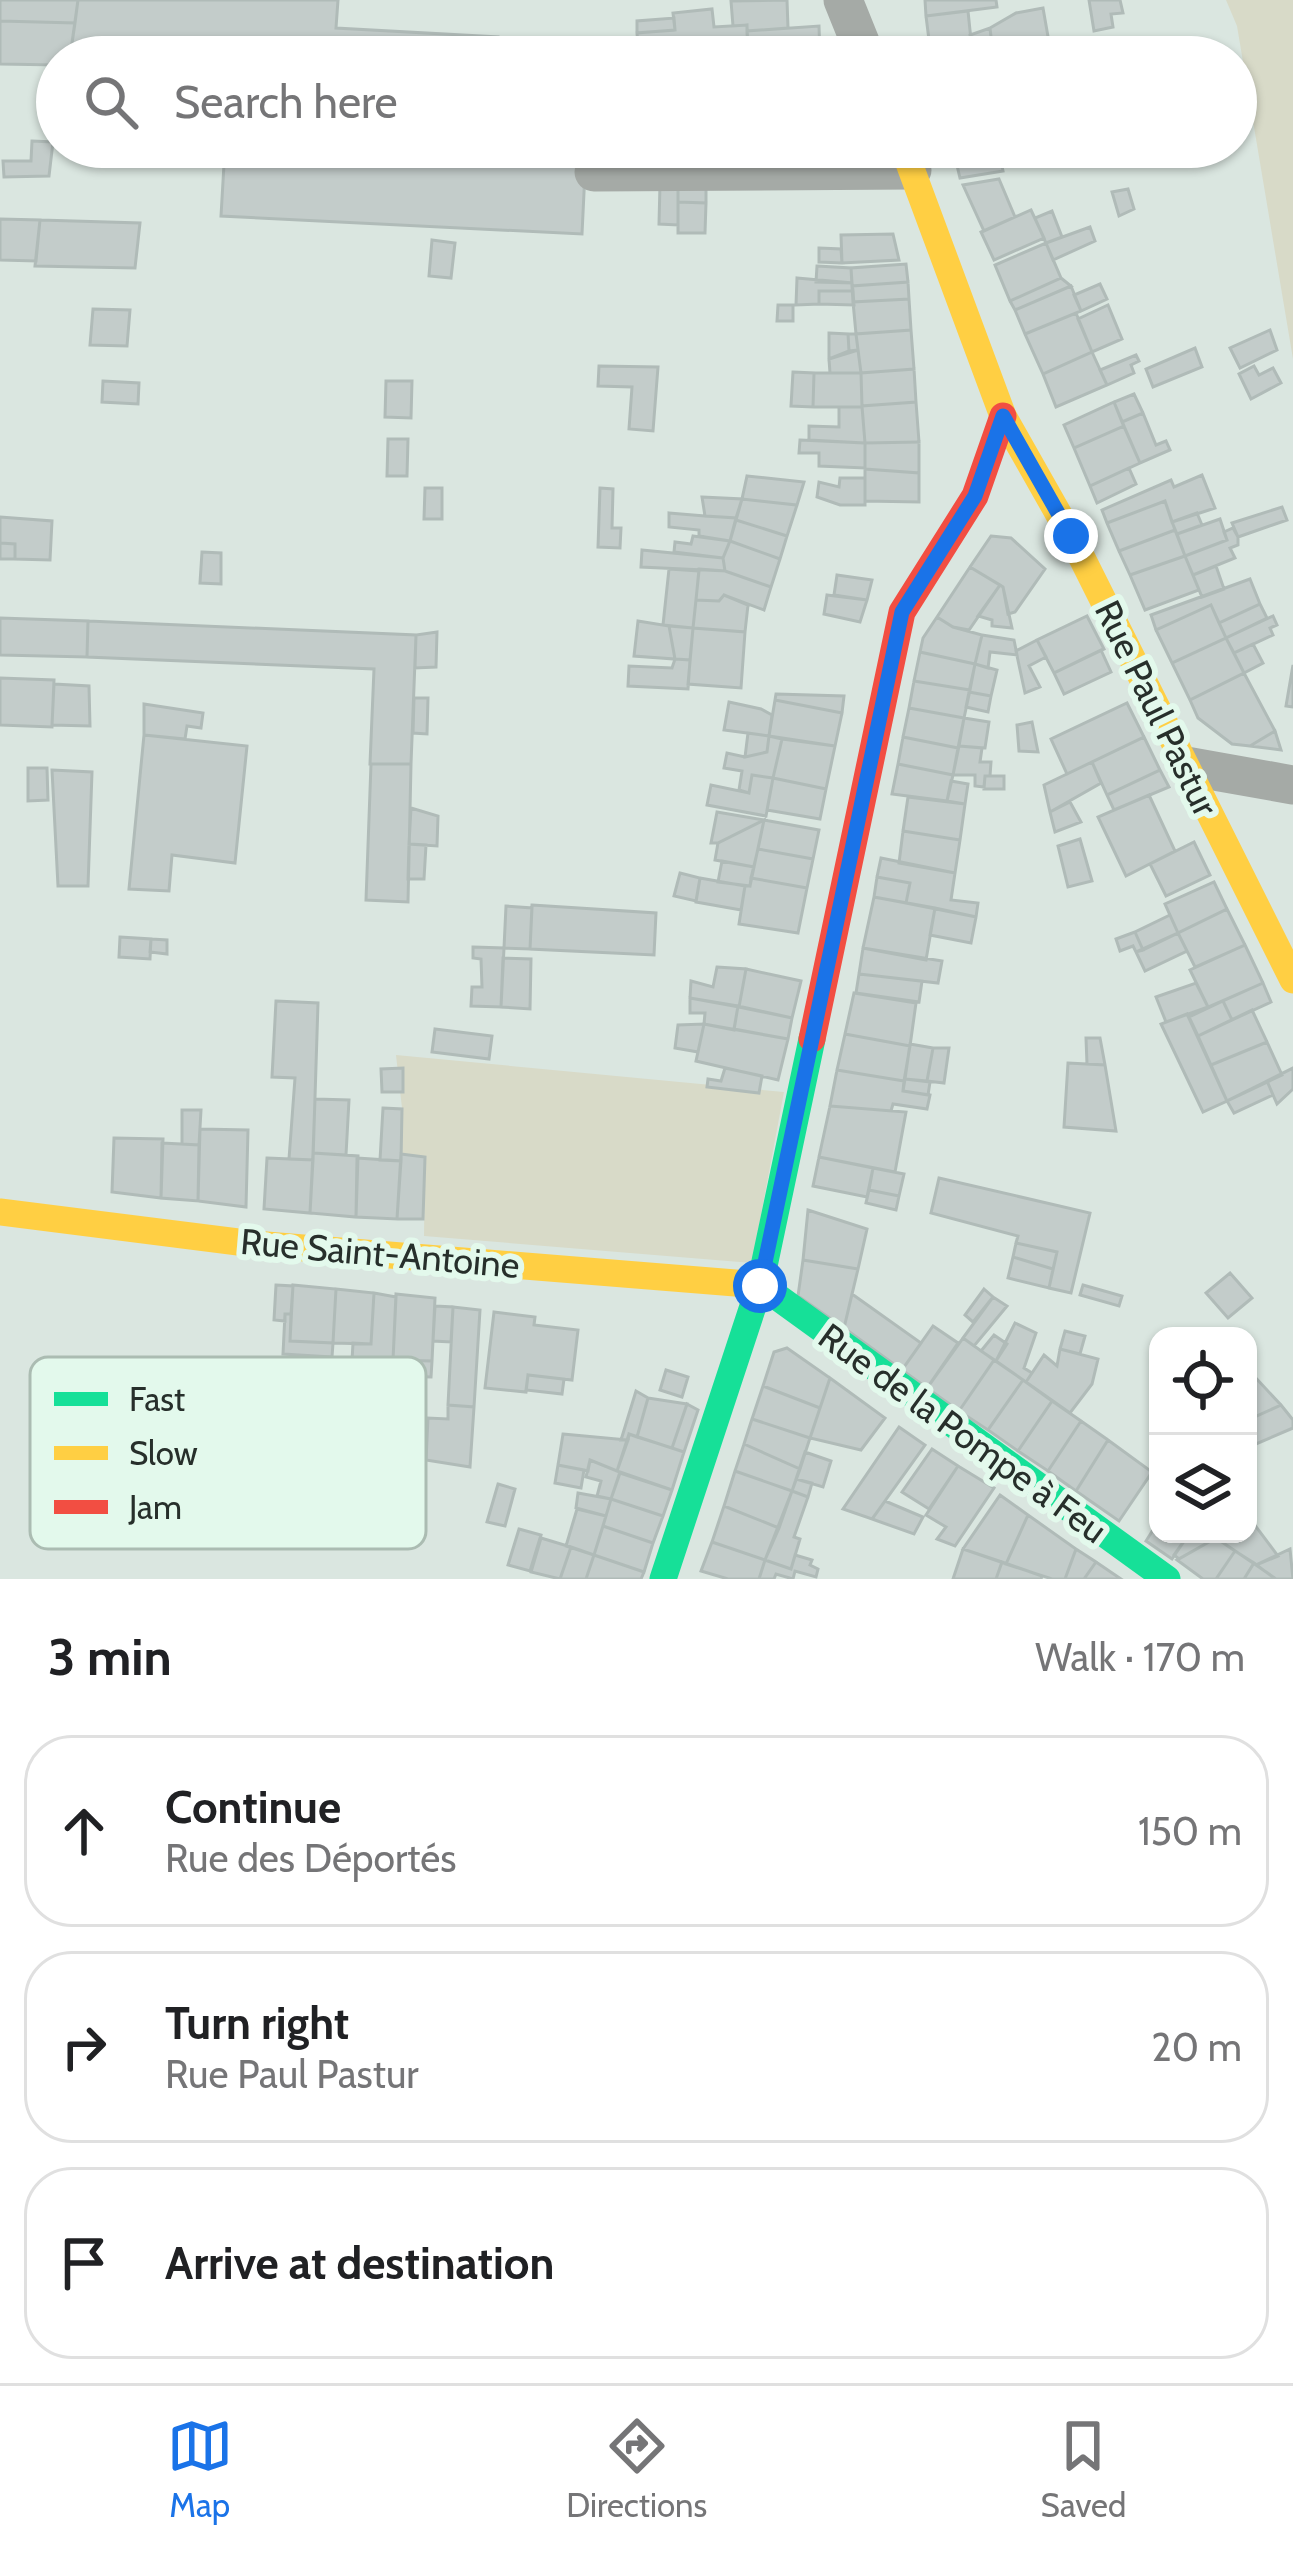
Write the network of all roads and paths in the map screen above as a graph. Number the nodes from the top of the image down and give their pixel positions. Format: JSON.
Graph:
{"nodes":[{"id":1,"x":843,"y":0,"type":"edge"},
{"id":2,"x":858,"y":36,"type":"edge"},
{"id":3,"x":691,"y":168,"type":"edge"},
{"id":4,"x":911,"y":168,"type":"edge"},
{"id":5,"x":594,"y":172,"type":"dead end"},
{"id":6,"x":1003,"y":416,"type":"junction"},
{"id":7,"x":1186,"y":766,"type":"junction"},
{"id":8,"x":1293,"y":784,"type":"edge"},
{"id":9,"x":1293,"y":980,"type":"edge"},
{"id":10,"x":0,"y":1212,"type":"edge"},
{"id":11,"x":760,"y":1286,"type":"junction"},
{"id":12,"x":664,"y":1579,"type":"edge"},
{"id":13,"x":1166,"y":1579,"type":"edge"}],
"edges":[{"from":1,"to":2,"type":"street"},
{"from":3,"to":5,"type":"street","name":"Rue Paul Pastur"},
{"from":4,"to":6,"type":"street","name":"Rue Paul Pastur"},
{"from":6,"to":7,"type":"street","name":"Rue Paul Pastur"},
{"from":6,"to":11,"type":"street"},
{"from":7,"to":8,"type":"street"},
{"from":7,"to":9,"type":"street","name":"Rue Paul Pastur"},
{"from":10,"to":11,"type":"street","name":"Rue Saint-Antoine"},
{"from":11,"to":12,"type":"street"},
{"from":11,"to":13,"type":"street","name":"Rue de la Pompe à Feu"}]}
